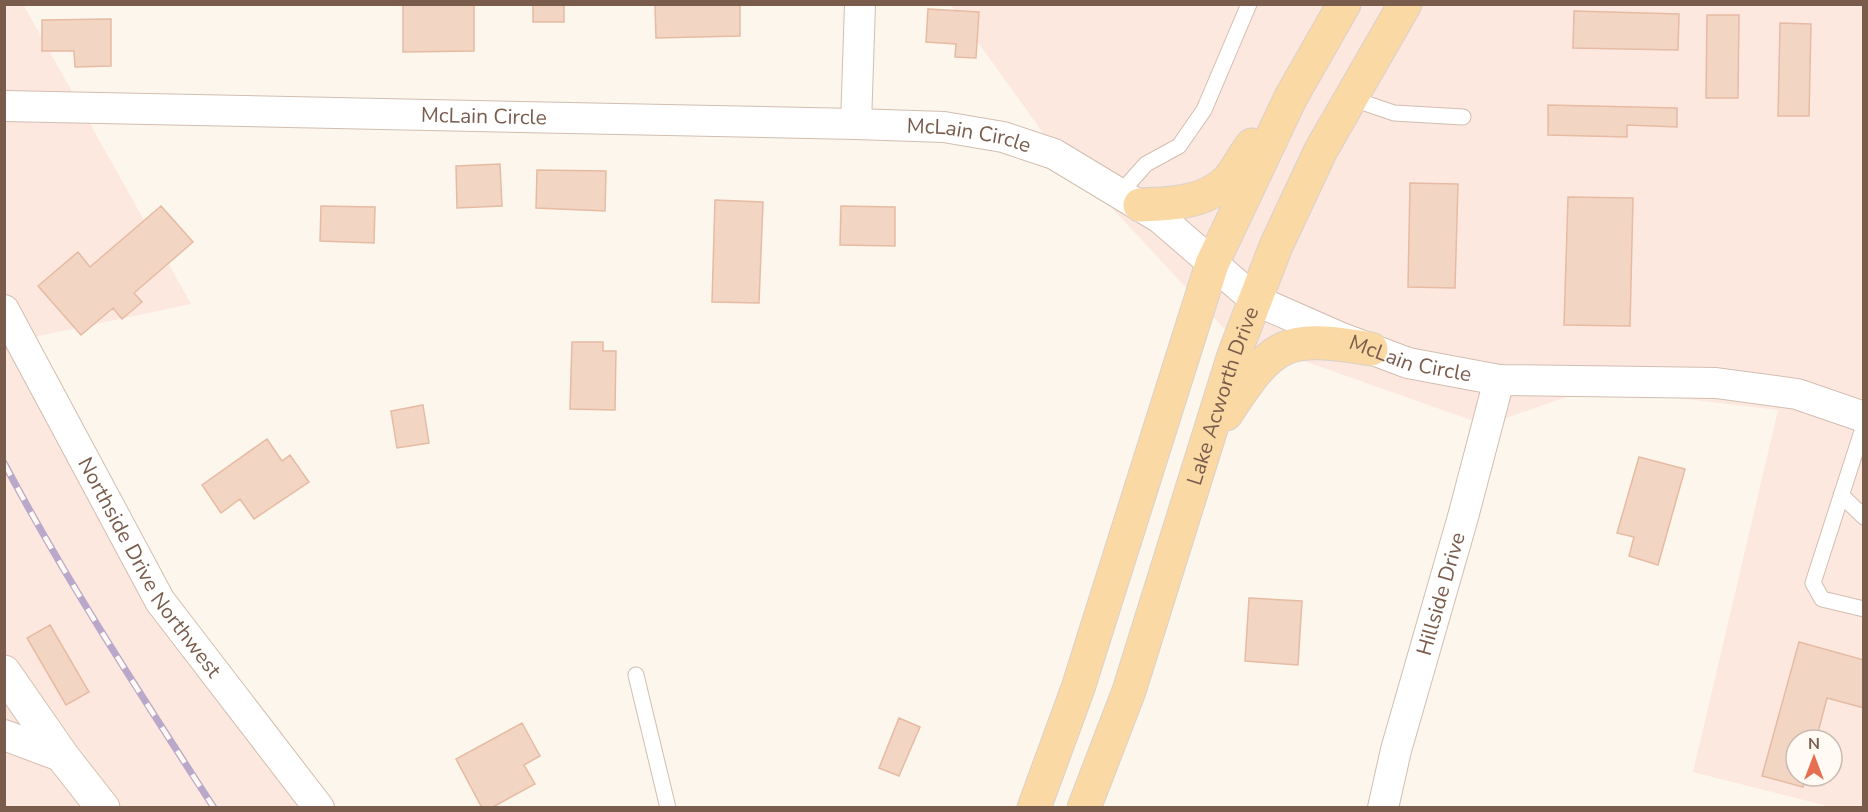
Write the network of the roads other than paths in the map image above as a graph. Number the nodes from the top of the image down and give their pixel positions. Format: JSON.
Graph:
{"nodes":[{"id":1,"x":860,"y":4,"type":"edge"},
{"id":2,"x":1249,"y":4,"type":"edge"},
{"id":3,"x":1344,"y":4,"type":"edge"},
{"id":4,"x":1405,"y":4,"type":"edge"},
{"id":5,"x":1290,"y":97,"type":"junction"},
{"id":6,"x":1350,"y":98,"type":"junction"},
{"id":7,"x":4,"y":106,"type":"edge"},
{"id":8,"x":1463,"y":117,"type":"dead end"},
{"id":9,"x":856,"y":124,"type":"junction"},
{"id":10,"x":1130,"y":198,"type":"junction"},
{"id":11,"x":1212,"y":264,"type":"junction"},
{"id":12,"x":1255,"y":300,"type":"junction"},
{"id":13,"x":4,"y":310,"type":"edge"},
{"id":14,"x":1371,"y":349,"type":"junction"},
{"id":15,"x":1499,"y":380,"type":"junction"},
{"id":16,"x":1863,"y":417,"type":"edge"},
{"id":17,"x":1863,"y":425,"type":"edge"},
{"id":18,"x":1203,"y":451,"type":"junction"},
{"id":19,"x":1841,"y":495,"type":"junction"},
{"id":20,"x":1863,"y":517,"type":"edge"},
{"id":21,"x":1863,"y":609,"type":"edge"},
{"id":22,"x":4,"y":672,"type":"edge"},
{"id":23,"x":636,"y":675,"type":"dead end"},
{"id":24,"x":4,"y":735,"type":"edge"},
{"id":25,"x":63,"y":757,"type":"junction"},
{"id":26,"x":104,"y":807,"type":"edge"},
{"id":27,"x":319,"y":807,"type":"edge"},
{"id":28,"x":668,"y":807,"type":"edge"},
{"id":29,"x":1034,"y":807,"type":"edge"},
{"id":30,"x":1084,"y":807,"type":"edge"},
{"id":31,"x":1383,"y":807,"type":"edge"}],
"edges":[{"from":1,"to":9,"type":"street"},
{"from":2,"to":10,"type":"lane"},
{"from":3,"to":5,"type":"main road"},
{"from":4,"to":6,"type":"main road","name":"Lake Acworth Drive"},
{"from":5,"to":10,"type":"main road"},
{"from":5,"to":11,"type":"main road"},
{"from":6,"to":8,"type":"lane"},
{"from":6,"to":12,"type":"main road","name":"Lake Acworth Drive"},
{"from":7,"to":9,"type":"street","name":"McLain Circle"},
{"from":9,"to":10,"type":"street","name":"McLain Circle"},
{"from":10,"to":11,"type":"street","name":"McLain Circle"},
{"from":11,"to":12,"type":"street","name":"McLain Circle"},
{"from":11,"to":29,"type":"main road"},
{"from":12,"to":14,"type":"street","name":"McLain Circle"},
{"from":12,"to":18,"type":"main road","name":"Lake Acworth Drive"},
{"from":13,"to":27,"type":"street","name":"Northside Drive Northwest"},
{"from":14,"to":15,"type":"street","name":"McLain Circle"},
{"from":14,"to":18,"type":"main road"},
{"from":15,"to":16,"type":"street","name":"McLain Circle"},
{"from":15,"to":31,"type":"street","name":"Hillside Drive"},
{"from":17,"to":19,"type":"lane"},
{"from":18,"to":30,"type":"main road","name":"Lake Acworth Drive"},
{"from":19,"to":20,"type":"lane"},
{"from":19,"to":21,"type":"lane"},
{"from":22,"to":25,"type":"main road"},
{"from":23,"to":28,"type":"lane"},
{"from":24,"to":25,"type":"street"},
{"from":25,"to":26,"type":"main road"}]}
